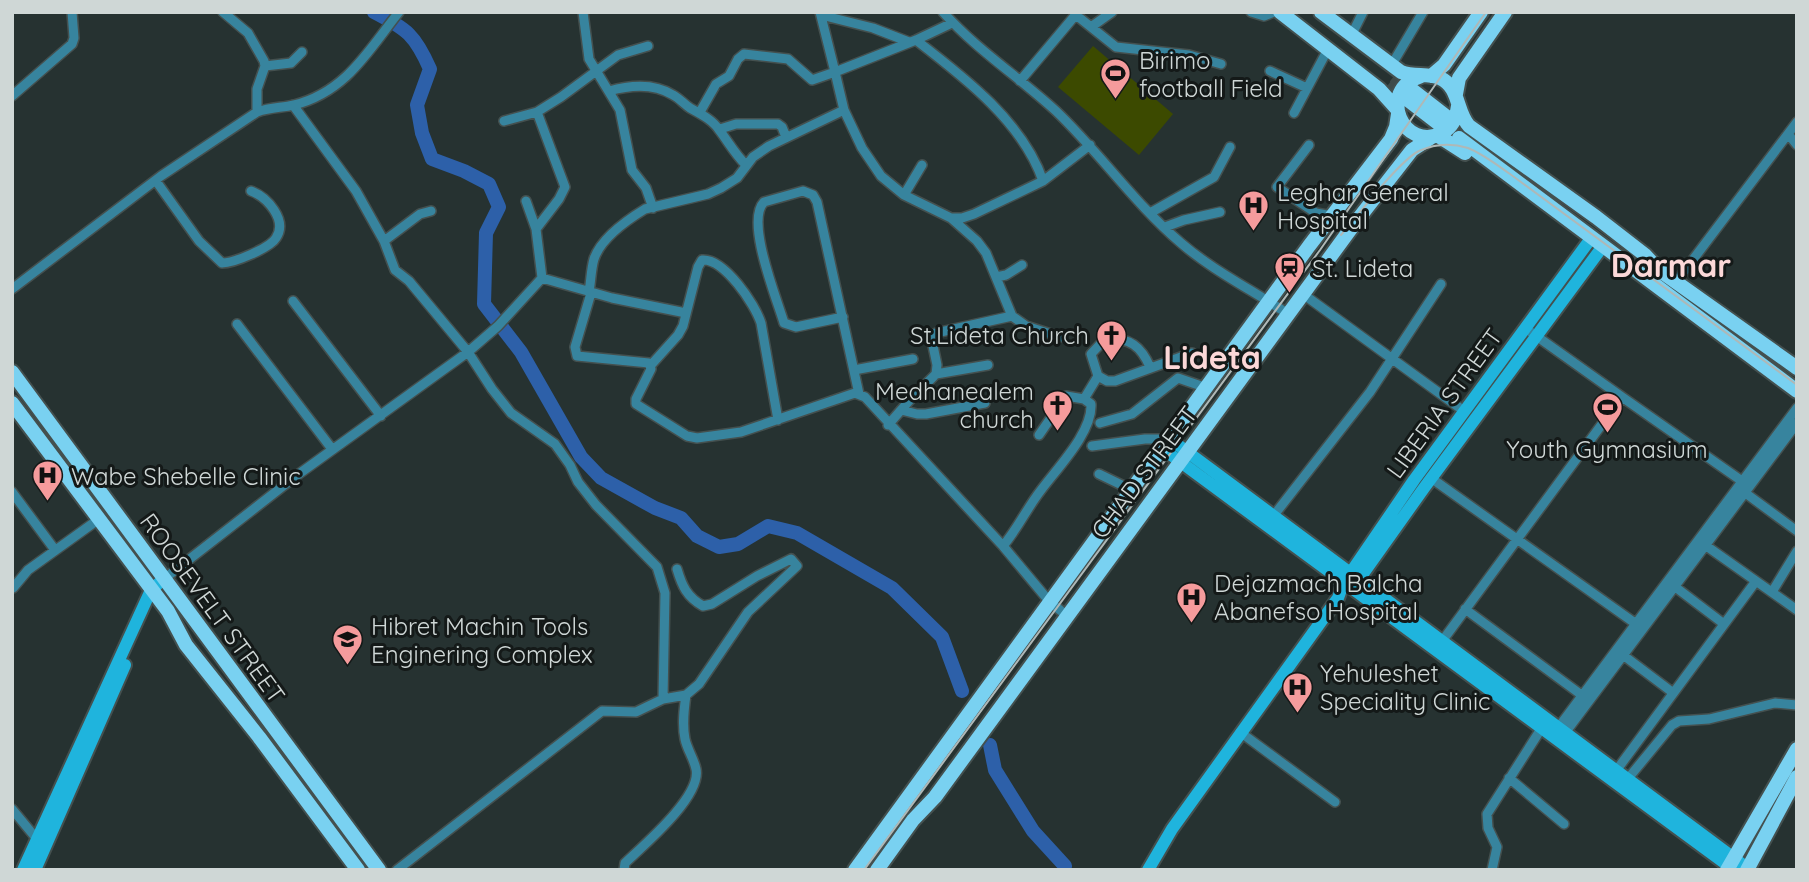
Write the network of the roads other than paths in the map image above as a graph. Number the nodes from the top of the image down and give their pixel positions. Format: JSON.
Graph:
{"nodes":[{"id":1,"x":72,"y":12,"type":"edge"},
{"id":2,"x":223,"y":12,"type":"edge"},
{"id":3,"x":583,"y":12,"type":"edge"},
{"id":4,"x":943,"y":12,"type":"edge"},
{"id":5,"x":1112,"y":12,"type":"edge"},
{"id":6,"x":1251,"y":12,"type":"edge"},
{"id":7,"x":1273,"y":12,"type":"edge"},
{"id":8,"x":1280,"y":12,"type":"edge"},
{"id":9,"x":1294,"y":12,"type":"edge"},
{"id":10,"x":1310,"y":12,"type":"edge"},
{"id":11,"x":1321,"y":12,"type":"edge"},
{"id":12,"x":1363,"y":12,"type":"edge"},
{"id":13,"x":1423,"y":12,"type":"edge"},
{"id":14,"x":1482,"y":12,"type":"edge"},
{"id":15,"x":1505,"y":12,"type":"edge"},
{"id":16,"x":399,"y":13,"type":"edge"},
{"id":17,"x":821,"y":14,"type":"edge"},
{"id":18,"x":1077,"y":14,"type":"edge"},
{"id":19,"x":953,"y":23,"type":"junction"},
{"id":20,"x":1091,"y":27,"type":"junction"},
{"id":21,"x":1351,"y":36,"type":"junction"},
{"id":22,"x":913,"y":41,"type":"junction"},
{"id":23,"x":648,"y":46,"type":"dead end"},
{"id":24,"x":1328,"y":49,"type":"junction"},
{"id":25,"x":302,"y":52,"type":"dead end"},
{"id":26,"x":1221,"y":64,"type":"dead end"},
{"id":27,"x":265,"y":66,"type":"junction"},
{"id":28,"x":596,"y":70,"type":"junction"},
{"id":29,"x":1270,"y":71,"type":"dead end"},
{"id":30,"x":835,"y":72,"type":"junction"},
{"id":31,"x":1391,"y":76,"type":"junction"},
{"id":32,"x":1427,"y":76,"type":"junction"},
{"id":33,"x":1020,"y":80,"type":"junction"},
{"id":34,"x":1307,"y":88,"type":"junction"},
{"id":35,"x":610,"y":91,"type":"junction"},
{"id":36,"x":12,"y":96,"type":"edge"},
{"id":37,"x":1457,"y":99,"type":"junction"},
{"id":38,"x":1403,"y":102,"type":"junction"},
{"id":39,"x":293,"y":105,"type":"junction"},
{"id":40,"x":844,"y":110,"type":"junction"},
{"id":41,"x":257,"y":112,"type":"junction"},
{"id":42,"x":537,"y":112,"type":"junction"},
{"id":43,"x":700,"y":112,"type":"junction"},
{"id":44,"x":1294,"y":113,"type":"dead end"},
{"id":45,"x":504,"y":121,"type":"dead end"},
{"id":46,"x":1797,"y":122,"type":"edge"},
{"id":47,"x":1439,"y":128,"type":"junction"},
{"id":48,"x":720,"y":129,"type":"junction"},
{"id":49,"x":1788,"y":134,"type":"junction"},
{"id":50,"x":786,"y":137,"type":"junction"},
{"id":51,"x":1090,"y":145,"type":"junction"},
{"id":52,"x":1309,"y":145,"type":"dead end"},
{"id":53,"x":1797,"y":145,"type":"edge"},
{"id":54,"x":1230,"y":147,"type":"dead end"},
{"id":55,"x":746,"y":165,"type":"junction"},
{"id":56,"x":922,"y":165,"type":"dead end"},
{"id":57,"x":156,"y":181,"type":"junction"},
{"id":58,"x":1044,"y":181,"type":"junction"},
{"id":59,"x":251,"y":191,"type":"dead end"},
{"id":60,"x":904,"y":195,"type":"junction"},
{"id":61,"x":526,"y":201,"type":"dead end"},
{"id":62,"x":653,"y":208,"type":"junction"},
{"id":63,"x":431,"y":211,"type":"dead end"},
{"id":64,"x":1220,"y":212,"type":"dead end"},
{"id":65,"x":1150,"y":213,"type":"junction"},
{"id":66,"x":1332,"y":216,"type":"junction"},
{"id":67,"x":951,"y":218,"type":"junction"},
{"id":68,"x":1164,"y":227,"type":"junction"},
{"id":69,"x":536,"y":229,"type":"junction"},
{"id":70,"x":1593,"y":238,"type":"junction"},
{"id":71,"x":384,"y":242,"type":"junction"},
{"id":72,"x":1022,"y":265,"type":"dead end"},
{"id":73,"x":1658,"y":269,"type":"junction"},
{"id":74,"x":996,"y":277,"type":"junction"},
{"id":75,"x":542,"y":278,"type":"junction"},
{"id":76,"x":1676,"y":282,"type":"junction"},
{"id":77,"x":1441,"y":284,"type":"dead end"},
{"id":78,"x":12,"y":289,"type":"edge"},
{"id":79,"x":590,"y":292,"type":"junction"},
{"id":80,"x":1303,"y":294,"type":"junction"},
{"id":81,"x":293,"y":301,"type":"dead end"},
{"id":82,"x":1269,"y":301,"type":"junction"},
{"id":83,"x":686,"y":313,"type":"junction"},
{"id":84,"x":1288,"y":314,"type":"junction"},
{"id":85,"x":1012,"y":316,"type":"junction"},
{"id":86,"x":843,"y":317,"type":"junction"},
{"id":87,"x":237,"y":324,"type":"dead end"},
{"id":88,"x":1531,"y":332,"type":"junction"},
{"id":89,"x":1060,"y":337,"type":"dead end"},
{"id":90,"x":468,"y":352,"type":"junction"},
{"id":91,"x":1192,"y":353,"type":"dead end"},
{"id":92,"x":913,"y":359,"type":"dead end"},
{"id":93,"x":1393,"y":359,"type":"junction"},
{"id":94,"x":651,"y":365,"type":"junction"},
{"id":95,"x":988,"y":365,"type":"dead end"},
{"id":96,"x":1150,"y":368,"type":"junction"},
{"id":97,"x":1797,"y":368,"type":"edge"},
{"id":98,"x":854,"y":370,"type":"junction"},
{"id":99,"x":12,"y":372,"type":"edge"},
{"id":100,"x":936,"y":374,"type":"junction"},
{"id":101,"x":1098,"y":376,"type":"junction"},
{"id":102,"x":1207,"y":388,"type":"junction"},
{"id":103,"x":1797,"y":391,"type":"edge"},
{"id":104,"x":859,"y":394,"type":"junction"},
{"id":105,"x":1622,"y":397,"type":"junction"},
{"id":106,"x":1084,"y":399,"type":"junction"},
{"id":107,"x":985,"y":403,"type":"dead end"},
{"id":108,"x":1797,"y":408,"type":"edge"},
{"id":109,"x":901,"y":410,"type":"junction"},
{"id":110,"x":1464,"y":411,"type":"junction"},
{"id":111,"x":15,"y":413,"type":"edge"},
{"id":112,"x":381,"y":416,"type":"junction"},
{"id":113,"x":778,"y":420,"type":"junction"},
{"id":114,"x":1100,"y":423,"type":"dead end"},
{"id":115,"x":1797,"y":423,"type":"edge"},
{"id":116,"x":888,"y":425,"type":"junction"},
{"id":117,"x":1039,"y":435,"type":"dead end"},
{"id":118,"x":1453,"y":437,"type":"junction"},
{"id":119,"x":1165,"y":442,"type":"junction"},
{"id":120,"x":1092,"y":446,"type":"dead end"},
{"id":121,"x":332,"y":449,"type":"junction"},
{"id":122,"x":74,"y":456,"type":"junction"},
{"id":123,"x":1184,"y":457,"type":"junction"},
{"id":124,"x":59,"y":466,"type":"junction"},
{"id":125,"x":1099,"y":474,"type":"dead end"},
{"id":126,"x":1431,"y":478,"type":"junction"},
{"id":127,"x":1745,"y":486,"type":"junction"},
{"id":128,"x":1132,"y":490,"type":"junction"},
{"id":129,"x":12,"y":492,"type":"edge"},
{"id":130,"x":99,"y":519,"type":"junction"},
{"id":131,"x":1270,"y":521,"type":"junction"},
{"id":132,"x":1797,"y":531,"type":"edge"},
{"id":133,"x":1516,"y":539,"type":"junction"},
{"id":134,"x":1705,"y":545,"type":"junction"},
{"id":135,"x":1003,"y":546,"type":"junction"},
{"id":136,"x":55,"y":550,"type":"junction"},
{"id":137,"x":1797,"y":551,"type":"edge"},
{"id":138,"x":677,"y":569,"type":"dead end"},
{"id":139,"x":1756,"y":581,"type":"junction"},
{"id":140,"x":167,"y":582,"type":"junction"},
{"id":141,"x":1351,"y":582,"type":"junction"},
{"id":142,"x":1674,"y":586,"type":"junction"},
{"id":143,"x":13,"y":588,"type":"edge"},
{"id":144,"x":1772,"y":592,"type":"junction"},
{"id":145,"x":153,"y":593,"type":"junction"},
{"id":146,"x":1049,"y":601,"type":"junction"},
{"id":147,"x":1465,"y":609,"type":"junction"},
{"id":148,"x":1797,"y":610,"type":"edge"},
{"id":149,"x":1066,"y":615,"type":"junction"},
{"id":150,"x":1724,"y":624,"type":"junction"},
{"id":151,"x":1640,"y":626,"type":"junction"},
{"id":152,"x":1438,"y":646,"type":"junction"},
{"id":153,"x":1623,"y":655,"type":"junction"},
{"id":154,"x":1672,"y":692,"type":"junction"},
{"id":155,"x":686,"y":695,"type":"junction"},
{"id":156,"x":1586,"y":698,"type":"junction"},
{"id":157,"x":663,"y":699,"type":"junction"},
{"id":158,"x":1797,"y":705,"type":"edge"},
{"id":159,"x":1240,"y":732,"type":"junction"},
{"id":160,"x":1555,"y":734,"type":"junction"},
{"id":161,"x":1797,"y":748,"type":"edge"},
{"id":162,"x":928,"y":769,"type":"junction"},
{"id":163,"x":1613,"y":775,"type":"junction"},
{"id":164,"x":1797,"y":777,"type":"edge"},
{"id":165,"x":1508,"y":778,"type":"junction"},
{"id":166,"x":1624,"y":783,"type":"junction"},
{"id":167,"x":1335,"y":802,"type":"dead end"},
{"id":168,"x":926,"y":808,"type":"junction"},
{"id":169,"x":12,"y":809,"type":"edge"},
{"id":170,"x":1564,"y":824,"type":"dead end"},
{"id":171,"x":36,"y":838,"type":"junction"},
{"id":172,"x":1738,"y":867,"type":"edge"},
{"id":173,"x":23,"y":870,"type":"edge"},
{"id":174,"x":35,"y":870,"type":"edge"},
{"id":175,"x":358,"y":870,"type":"edge"},
{"id":176,"x":379,"y":870,"type":"edge"},
{"id":177,"x":397,"y":870,"type":"edge"},
{"id":178,"x":624,"y":870,"type":"edge"},
{"id":179,"x":847,"y":870,"type":"edge"},
{"id":180,"x":855,"y":870,"type":"edge"},
{"id":181,"x":877,"y":870,"type":"edge"},
{"id":182,"x":883,"y":870,"type":"edge"},
{"id":183,"x":1148,"y":870,"type":"edge"},
{"id":184,"x":1492,"y":870,"type":"edge"}],
"edges":[{"from":1,"to":36,"type":"street"},
{"from":2,"to":27,"type":"street"},
{"from":3,"to":28,"type":"street"},
{"from":4,"to":19,"type":"street"},
{"from":5,"to":20,"type":"street"},
{"from":6,"to":7,"type":"street"},
{"from":8,"to":24,"type":"main road"},
{"from":9,"to":31,"type":"main road"},
{"from":10,"to":31,"type":"main road"},
{"from":11,"to":21,"type":"main road"},
{"from":12,"to":21,"type":"street"},
{"from":13,"to":31,"type":"street"},
{"from":14,"to":32,"type":"main road"},
{"from":15,"to":37,"type":"main road"},
{"from":16,"to":39,"type":"street"},
{"from":17,"to":22,"type":"street"},
{"from":17,"to":30,"type":"street"},
{"from":18,"to":20,"type":"street"},
{"from":18,"to":33,"type":"street"},
{"from":19,"to":22,"type":"street"},
{"from":19,"to":33,"type":"street"},
{"from":20,"to":26,"type":"street"},
{"from":21,"to":31,"type":"main road"},
{"from":22,"to":30,"type":"street"},
{"from":22,"to":58,"type":"street"},
{"from":23,"to":28,"type":"street"},
{"from":24,"to":34,"type":"street"},
{"from":24,"to":38,"type":"main road"},
{"from":25,"to":27,"type":"street"},
{"from":27,"to":41,"type":"street"},
{"from":28,"to":35,"type":"street"},
{"from":28,"to":42,"type":"street"},
{"from":29,"to":34,"type":"street"},
{"from":30,"to":40,"type":"street"},
{"from":30,"to":43,"type":"street"},
{"from":31,"to":32,"type":"main road"},
{"from":32,"to":37,"type":"main road"},
{"from":32,"to":38,"type":"main road"},
{"from":33,"to":51,"type":"street"},
{"from":34,"to":44,"type":"street"},
{"from":35,"to":43,"type":"street"},
{"from":35,"to":62,"type":"street"},
{"from":37,"to":47,"type":"main road"},
{"from":37,"to":73,"type":"main road"},
{"from":38,"to":47,"type":"main road"},
{"from":38,"to":47,"type":"main road"},
{"from":38,"to":66,"type":"main road","name":"CHAD STREET"},
{"from":39,"to":41,"type":"street"},
{"from":39,"to":71,"type":"street"},
{"from":40,"to":50,"type":"street"},
{"from":40,"to":60,"type":"street"},
{"from":41,"to":57,"type":"street"},
{"from":42,"to":45,"type":"street"},
{"from":42,"to":69,"type":"street"},
{"from":43,"to":48,"type":"street"},
{"from":46,"to":49,"type":"street"},
{"from":47,"to":70,"type":"main road"},
{"from":47,"to":80,"type":"main road","name":"CHAD STREET"},
{"from":48,"to":50,"type":"street"},
{"from":48,"to":55,"type":"street"},
{"from":49,"to":53,"type":"street"},
{"from":49,"to":76,"type":"street"},
{"from":50,"to":55,"type":"street"},
{"from":51,"to":58,"type":"street"},
{"from":51,"to":65,"type":"street"},
{"from":52,"to":66,"type":"street"},
{"from":54,"to":65,"type":"street"},
{"from":55,"to":62,"type":"street"},
{"from":56,"to":60,"type":"street"},
{"from":57,"to":59,"type":"street"},
{"from":57,"to":78,"type":"street"},
{"from":58,"to":67,"type":"street"},
{"from":60,"to":67,"type":"street"},
{"from":61,"to":69,"type":"street"},
{"from":62,"to":79,"type":"street"},
{"from":63,"to":71,"type":"street"},
{"from":64,"to":68,"type":"street"},
{"from":65,"to":68,"type":"street"},
{"from":66,"to":82,"type":"main road","name":"CHAD STREET"},
{"from":67,"to":74,"type":"street"},
{"from":68,"to":82,"type":"street"},
{"from":69,"to":75,"type":"street"},
{"from":70,"to":73,"type":"main road"},
{"from":70,"to":88,"type":"street","name":"LIBERIA STREET"},
{"from":70,"to":103,"type":"main road"},
{"from":71,"to":90,"type":"street"},
{"from":72,"to":74,"type":"street"},
{"from":73,"to":76,"type":"main road"},
{"from":74,"to":85,"type":"street"},
{"from":75,"to":79,"type":"street"},
{"from":75,"to":90,"type":"street"},
{"from":76,"to":97,"type":"main road"},
{"from":77,"to":93,"type":"street"},
{"from":79,"to":83,"type":"street"},
{"from":79,"to":94,"type":"street"},
{"from":80,"to":84,"type":"main road","name":"CHAD STREET"},
{"from":80,"to":93,"type":"street"},
{"from":81,"to":112,"type":"street"},
{"from":82,"to":84,"type":"street"},
{"from":82,"to":102,"type":"main road","name":"CHAD STREET"},
{"from":83,"to":94,"type":"street"},
{"from":83,"to":113,"type":"street"},
{"from":84,"to":123,"type":"main road","name":"CHAD STREET"},
{"from":85,"to":89,"type":"street"},
{"from":85,"to":100,"type":"street"},
{"from":86,"to":86,"type":"street"},
{"from":86,"to":98,"type":"street"},
{"from":87,"to":121,"type":"street"},
{"from":88,"to":105,"type":"street"},
{"from":88,"to":110,"type":"street","name":"LIBERIA STREET"},
{"from":88,"to":118,"type":"street","name":"LIBERIA STREET"},
{"from":90,"to":112,"type":"street"},
{"from":90,"to":157,"type":"street"},
{"from":91,"to":96,"type":"street"},
{"from":92,"to":98,"type":"street"},
{"from":93,"to":110,"type":"street"},
{"from":93,"to":131,"type":"street"},
{"from":94,"to":113,"type":"street"},
{"from":95,"to":100,"type":"street"},
{"from":96,"to":101,"type":"street"},
{"from":96,"to":101,"type":"street"},
{"from":98,"to":104,"type":"street"},
{"from":99,"to":122,"type":"main road","name":"ROOSEVELT STREET"},
{"from":100,"to":109,"type":"street"},
{"from":101,"to":106,"type":"street"},
{"from":102,"to":114,"type":"street"},
{"from":102,"to":119,"type":"main road","name":"CHAD STREET"},
{"from":104,"to":113,"type":"street"},
{"from":104,"to":116,"type":"street"},
{"from":105,"to":127,"type":"street"},
{"from":105,"to":133,"type":"street"},
{"from":106,"to":117,"type":"street"},
{"from":106,"to":135,"type":"street"},
{"from":107,"to":109,"type":"street"},
{"from":108,"to":127,"type":"street"},
{"from":109,"to":116,"type":"street"},
{"from":110,"to":118,"type":"street","name":"LIBERIA STREET"},
{"from":111,"to":124,"type":"main road","name":"ROOSEVELT STREET"},
{"from":112,"to":121,"type":"street"},
{"from":115,"to":127,"type":"street"},
{"from":116,"to":135,"type":"street"},
{"from":118,"to":126,"type":"street","name":"LIBERIA STREET"},
{"from":118,"to":141,"type":"street","name":"LIBERIA STREET"},
{"from":119,"to":120,"type":"street"},
{"from":119,"to":123,"type":"street"},
{"from":119,"to":128,"type":"main road","name":"CHAD STREET"},
{"from":121,"to":140,"type":"street"},
{"from":122,"to":124,"type":"main road"},
{"from":122,"to":140,"type":"main road","name":"ROOSEVELT STREET"},
{"from":123,"to":131,"type":"street"},
{"from":123,"to":149,"type":"main road","name":"CHAD STREET"},
{"from":124,"to":130,"type":"main road","name":"ROOSEVELT STREET"},
{"from":125,"to":128,"type":"street"},
{"from":126,"to":133,"type":"street"},
{"from":126,"to":141,"type":"street","name":"LIBERIA STREET"},
{"from":127,"to":132,"type":"street"},
{"from":127,"to":134,"type":"street"},
{"from":127,"to":151,"type":"street"},
{"from":128,"to":146,"type":"main road","name":"CHAD STREET"},
{"from":129,"to":136,"type":"street"},
{"from":130,"to":136,"type":"street"},
{"from":130,"to":145,"type":"main road","name":"ROOSEVELT STREET"},
{"from":131,"to":141,"type":"street"},
{"from":133,"to":147,"type":"street"},
{"from":133,"to":151,"type":"street"},
{"from":134,"to":139,"type":"street"},
{"from":134,"to":142,"type":"street"},
{"from":135,"to":146,"type":"street"},
{"from":136,"to":143,"type":"street"},
{"from":137,"to":144,"type":"street"},
{"from":138,"to":155,"type":"street"},
{"from":139,"to":144,"type":"street"},
{"from":139,"to":150,"type":"street"},
{"from":140,"to":145,"type":"street"},
{"from":140,"to":176,"type":"main road","name":"ROOSEVELT STREET"},
{"from":141,"to":152,"type":"street"},
{"from":141,"to":159,"type":"street","name":"LIBERIA STREET"},
{"from":142,"to":150,"type":"street"},
{"from":142,"to":151,"type":"street"},
{"from":144,"to":148,"type":"street"},
{"from":145,"to":171,"type":"street"},
{"from":145,"to":174,"type":"street"},
{"from":145,"to":175,"type":"main road","name":"ROOSEVELT STREET"},
{"from":146,"to":149,"type":"street"},
{"from":146,"to":162,"type":"main road","name":"CHAD STREET"},
{"from":147,"to":152,"type":"street"},
{"from":147,"to":156,"type":"street"},
{"from":149,"to":168,"type":"main road","name":"CHAD STREET"},
{"from":150,"to":154,"type":"street"},
{"from":151,"to":153,"type":"street"},
{"from":151,"to":156,"type":"street"},
{"from":152,"to":160,"type":"street"},
{"from":153,"to":154,"type":"street"},
{"from":153,"to":156,"type":"street"},
{"from":154,"to":163,"type":"street"},
{"from":155,"to":157,"type":"street"},
{"from":155,"to":178,"type":"street"},
{"from":156,"to":160,"type":"street"},
{"from":157,"to":177,"type":"street"},
{"from":158,"to":166,"type":"street"},
{"from":159,"to":167,"type":"street"},
{"from":159,"to":183,"type":"street","name":"LIBERIA STREET"},
{"from":160,"to":163,"type":"street"},
{"from":160,"to":165,"type":"street"},
{"from":161,"to":172,"type":"main road"},
{"from":162,"to":179,"type":"main road","name":"CHAD STREET"},
{"from":162,"to":180,"type":"main road","name":"CHAD STREET"},
{"from":163,"to":166,"type":"street"},
{"from":164,"to":172,"type":"main road"},
{"from":165,"to":170,"type":"street"},
{"from":165,"to":184,"type":"street"},
{"from":166,"to":172,"type":"street"},
{"from":168,"to":181,"type":"main road","name":"CHAD STREET"},
{"from":168,"to":182,"type":"main road","name":"CHAD STREET"},
{"from":169,"to":171,"type":"street"},
{"from":171,"to":173,"type":"street"}]}
